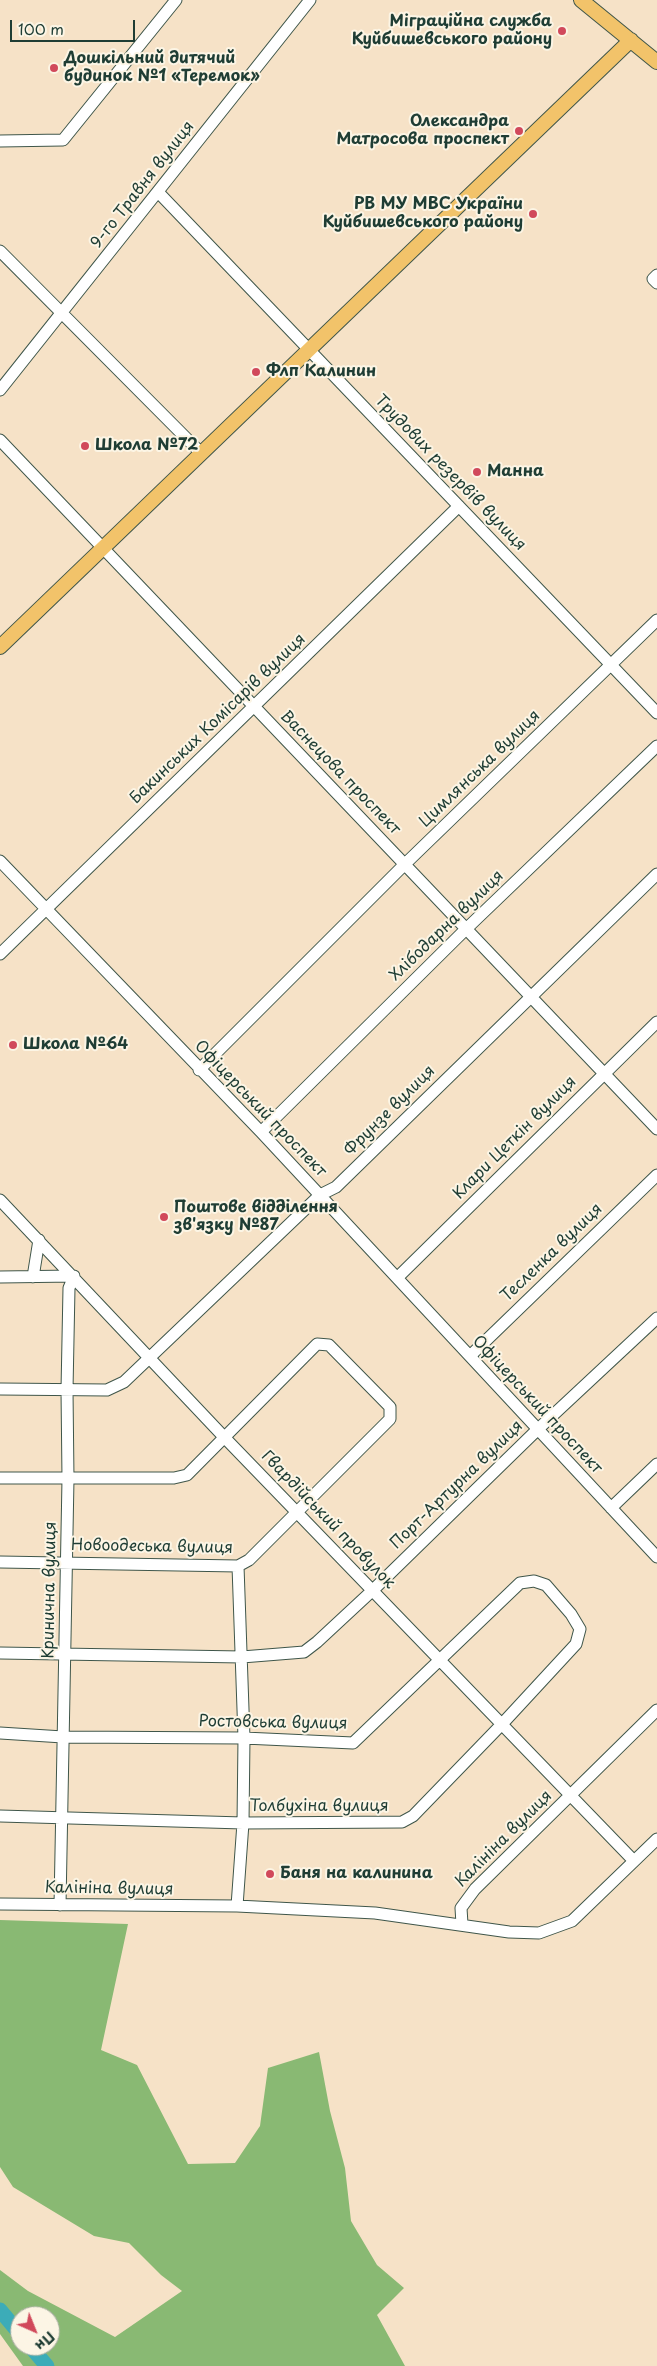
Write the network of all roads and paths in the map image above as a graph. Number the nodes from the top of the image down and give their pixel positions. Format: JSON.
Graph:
{"nodes":[{"id":1,"x":176,"y":0,"type":"edge"},
{"id":2,"x":310,"y":0,"type":"edge"},
{"id":3,"x":581,"y":0,"type":"edge"},
{"id":4,"x":631,"y":40,"type":"junction"},
{"id":5,"x":657,"y":62,"type":"edge"},
{"id":6,"x":0,"y":141,"type":"edge"},
{"id":7,"x":158,"y":192,"type":"junction"},
{"id":8,"x":0,"y":251,"type":"edge"},
{"id":9,"x":657,"y":275,"type":"edge"},
{"id":10,"x":657,"y":283,"type":"edge"},
{"id":11,"x":63,"y":312,"type":"junction"},
{"id":12,"x":310,"y":348,"type":"junction"},
{"id":13,"x":0,"y":390,"type":"edge"},
{"id":14,"x":0,"y":440,"type":"edge"},
{"id":15,"x":200,"y":453,"type":"junction"},
{"id":16,"x":458,"y":506,"type":"junction"},
{"id":17,"x":103,"y":548,"type":"junction"},
{"id":18,"x":657,"y":620,"type":"edge"},
{"id":19,"x":0,"y":647,"type":"edge"},
{"id":20,"x":611,"y":664,"type":"junction"},
{"id":21,"x":254,"y":706,"type":"junction"},
{"id":22,"x":657,"y":713,"type":"edge"},
{"id":23,"x":657,"y":746,"type":"edge"},
{"id":24,"x":0,"y":861,"type":"edge"},
{"id":25,"x":405,"y":864,"type":"junction"},
{"id":26,"x":657,"y":874,"type":"edge"},
{"id":27,"x":47,"y":909,"type":"junction"},
{"id":28,"x":465,"y":930,"type":"junction"},
{"id":29,"x":0,"y":954,"type":"edge"},
{"id":30,"x":529,"y":997,"type":"junction"},
{"id":31,"x":657,"y":1022,"type":"edge"},
{"id":32,"x":199,"y":1070,"type":"junction"},
{"id":33,"x":602,"y":1074,"type":"junction"},
{"id":34,"x":657,"y":1129,"type":"edge"},
{"id":35,"x":261,"y":1132,"type":"junction"},
{"id":36,"x":657,"y":1175,"type":"edge"},
{"id":37,"x":320,"y":1196,"type":"junction"},
{"id":38,"x":0,"y":1200,"type":"edge"},
{"id":39,"x":39,"y":1240,"type":"junction"},
{"id":40,"x":74,"y":1276,"type":"junction"},
{"id":41,"x":0,"y":1277,"type":"edge"},
{"id":42,"x":33,"y":1277,"type":"junction"},
{"id":43,"x":397,"y":1278,"type":"junction"},
{"id":44,"x":657,"y":1318,"type":"edge"},
{"id":45,"x":470,"y":1356,"type":"junction"},
{"id":46,"x":150,"y":1359,"type":"junction"},
{"id":47,"x":0,"y":1389,"type":"edge"},
{"id":48,"x":67,"y":1390,"type":"junction"},
{"id":49,"x":537,"y":1430,"type":"junction"},
{"id":50,"x":224,"y":1438,"type":"junction"},
{"id":51,"x":657,"y":1464,"type":"edge"},
{"id":52,"x":0,"y":1478,"type":"edge"},
{"id":53,"x":68,"y":1479,"type":"junction"},
{"id":54,"x":610,"y":1508,"type":"junction"},
{"id":55,"x":297,"y":1511,"type":"junction"},
{"id":56,"x":657,"y":1557,"type":"edge"},
{"id":57,"x":0,"y":1562,"type":"edge"},
{"id":58,"x":67,"y":1562,"type":"junction"},
{"id":59,"x":238,"y":1566,"type":"junction"},
{"id":60,"x":373,"y":1590,"type":"junction"},
{"id":61,"x":562,"y":1604,"type":"joint"},
{"id":62,"x":0,"y":1653,"type":"edge"},
{"id":63,"x":65,"y":1653,"type":"junction"},
{"id":64,"x":242,"y":1657,"type":"junction"},
{"id":65,"x":440,"y":1658,"type":"junction"},
{"id":66,"x":657,"y":1710,"type":"edge"},
{"id":67,"x":503,"y":1723,"type":"junction"},
{"id":68,"x":0,"y":1733,"type":"edge"},
{"id":69,"x":63,"y":1737,"type":"junction"},
{"id":70,"x":244,"y":1738,"type":"junction"},
{"id":71,"x":571,"y":1794,"type":"junction"},
{"id":72,"x":0,"y":1816,"type":"edge"},
{"id":73,"x":62,"y":1819,"type":"junction"},
{"id":74,"x":243,"y":1823,"type":"junction"},
{"id":75,"x":657,"y":1839,"type":"edge"},
{"id":76,"x":634,"y":1861,"type":"junction"},
{"id":77,"x":0,"y":1904,"type":"edge"},
{"id":78,"x":60,"y":1905,"type":"junction"},
{"id":79,"x":237,"y":1906,"type":"junction"},
{"id":80,"x":462,"y":1924,"type":"junction"}],
"edges":[{"from":1,"to":6,"type":"street"},
{"from":2,"to":7,"type":"street","name":"9-го Травня вулиця"},
{"from":3,"to":4,"type":"main road"},
{"from":4,"to":5,"type":"main road"},
{"from":4,"to":12,"type":"main road"},
{"from":7,"to":11,"type":"street","name":"9-го Травня вулиця"},
{"from":7,"to":12,"type":"street","name":"Трудових резервів вулиця"},
{"from":8,"to":11,"type":"street"},
{"from":9,"to":10,"type":"street"},
{"from":11,"to":13,"type":"street","name":"9-го Травня вулиця"},
{"from":11,"to":15,"type":"street"},
{"from":12,"to":15,"type":"main road"},
{"from":12,"to":16,"type":"street","name":"Трудових резервів вулиця"},
{"from":14,"to":17,"type":"street","name":"Васнецова проспект"},
{"from":15,"to":17,"type":"main road"},
{"from":16,"to":20,"type":"street","name":"Трудових резервів вулиця"},
{"from":16,"to":21,"type":"street","name":"Бакинських Комісарів вулиця"},
{"from":17,"to":19,"type":"main road"},
{"from":17,"to":21,"type":"street","name":"Васнецова проспект"},
{"from":18,"to":20,"type":"street","name":"Цимлянська вулиця"},
{"from":20,"to":22,"type":"street","name":"Трудових резервів вулиця"},
{"from":20,"to":25,"type":"street","name":"Цимлянська вулиця"},
{"from":21,"to":25,"type":"street","name":"Васнецова проспект"},
{"from":21,"to":27,"type":"street","name":"Бакинських Комісарів вулиця"},
{"from":23,"to":28,"type":"street","name":"Хлібодарна вулиця"},
{"from":24,"to":27,"type":"street","name":"Офіцерський проспект"},
{"from":25,"to":28,"type":"street","name":"Васнецова проспект"},
{"from":25,"to":32,"type":"street","name":"Цимлянська вулиця"},
{"from":26,"to":30,"type":"street","name":"Фрунзе вулиця"},
{"from":27,"to":29,"type":"street","name":"Бакинських Комісарів вулиця"},
{"from":27,"to":32,"type":"street","name":"Офіцерський проспект"},
{"from":28,"to":30,"type":"street","name":"Васнецова проспект"},
{"from":28,"to":35,"type":"street","name":"Хлібодарна вулиця"},
{"from":30,"to":33,"type":"street","name":"Васнецова проспект"},
{"from":30,"to":37,"type":"street","name":"Фрунзе вулиця"},
{"from":31,"to":33,"type":"street","name":"Клари Цеткін вулиця"},
{"from":32,"to":35,"type":"street","name":"Офіцерський проспект"},
{"from":33,"to":34,"type":"street","name":"Васнецова проспект"},
{"from":33,"to":43,"type":"street","name":"Клари Цеткін вулиця"},
{"from":35,"to":37,"type":"street","name":"Офіцерський проспект"},
{"from":36,"to":45,"type":"street","name":"Тесленка вулиця"},
{"from":37,"to":43,"type":"street","name":"Офіцерський проспект"},
{"from":37,"to":46,"type":"street","name":"Фрунзе вулиця"},
{"from":38,"to":39,"type":"street","name":"Гвардійський провулок"},
{"from":39,"to":40,"type":"street","name":"Гвардійський провулок"},
{"from":39,"to":42,"type":"street"},
{"from":40,"to":42,"type":"street"},
{"from":40,"to":46,"type":"street","name":"Гвардійський провулок"},
{"from":40,"to":48,"type":"street","name":"Кринична вулиця"},
{"from":41,"to":42,"type":"street"},
{"from":43,"to":45,"type":"street","name":"Офіцерський проспект"},
{"from":44,"to":49,"type":"street","name":"Порт-Артурна вулиця"},
{"from":45,"to":49,"type":"street","name":"Офіцерський проспект"},
{"from":46,"to":48,"type":"street","name":"Фрунзе вулиця"},
{"from":46,"to":50,"type":"street","name":"Гвардійський провулок"},
{"from":47,"to":48,"type":"street","name":"Фрунзе вулиця"},
{"from":48,"to":53,"type":"street","name":"Кринична вулиця"},
{"from":49,"to":54,"type":"street","name":"Офіцерський проспект"},
{"from":49,"to":60,"type":"street","name":"Порт-Артурна вулиця"},
{"from":50,"to":53,"type":"street"},
{"from":50,"to":55,"type":"street","name":"Гвардійський провулок"},
{"from":50,"to":55,"type":"street","name":"Новоодеська вулиця"},
{"from":51,"to":54,"type":"street"},
{"from":52,"to":53,"type":"street"},
{"from":53,"to":58,"type":"street","name":"Кринична вулиця"},
{"from":54,"to":56,"type":"street","name":"Офіцерський проспект"},
{"from":55,"to":59,"type":"street","name":"Новоодеська вулиця"},
{"from":55,"to":60,"type":"street","name":"Гвардійський провулок"},
{"from":57,"to":58,"type":"street","name":"Новоодеська вулиця"},
{"from":58,"to":59,"type":"street","name":"Новоодеська вулиця"},
{"from":58,"to":63,"type":"street","name":"Кринична вулиця"},
{"from":59,"to":64,"type":"street"},
{"from":60,"to":64,"type":"street","name":"Порт-Артурна вулиця"},
{"from":60,"to":65,"type":"street","name":"Гвардійський провулок"},
{"from":61,"to":65,"type":"street","name":"Ростовська вулиця"},
{"from":61,"to":67,"type":"street","name":"Толбухіна вулиця"},
{"from":62,"to":63,"type":"street","name":"Порт-Артурна вулиця"},
{"from":63,"to":64,"type":"street","name":"Порт-Артурна вулиця"},
{"from":63,"to":69,"type":"street","name":"Кринична вулиця"},
{"from":64,"to":70,"type":"street"},
{"from":65,"to":67,"type":"street","name":"Гвардійський провулок"},
{"from":65,"to":70,"type":"street","name":"Ростовська вулиця"},
{"from":66,"to":71,"type":"street","name":"Калініна вулиця"},
{"from":67,"to":71,"type":"street","name":"Гвардійський провулок"},
{"from":67,"to":74,"type":"street","name":"Толбухіна вулиця"},
{"from":68,"to":69,"type":"street","name":"Ростовська вулиця"},
{"from":69,"to":70,"type":"street","name":"Ростовська вулиця"},
{"from":69,"to":73,"type":"street","name":"Кринична вулиця"},
{"from":70,"to":74,"type":"street"},
{"from":71,"to":76,"type":"street","name":"Гвардійський провулок"},
{"from":71,"to":80,"type":"street","name":"Калініна вулиця"},
{"from":72,"to":73,"type":"street","name":"Толбухіна вулиця"},
{"from":73,"to":74,"type":"street","name":"Толбухіна вулиця"},
{"from":73,"to":78,"type":"street","name":"Кринична вулиця"},
{"from":74,"to":79,"type":"street"},
{"from":75,"to":76,"type":"street"},
{"from":76,"to":80,"type":"street"},
{"from":77,"to":78,"type":"street","name":"Калініна вулиця"},
{"from":78,"to":79,"type":"street","name":"Калініна вулиця"},
{"from":79,"to":80,"type":"street","name":"Калініна вулиця"}]}
